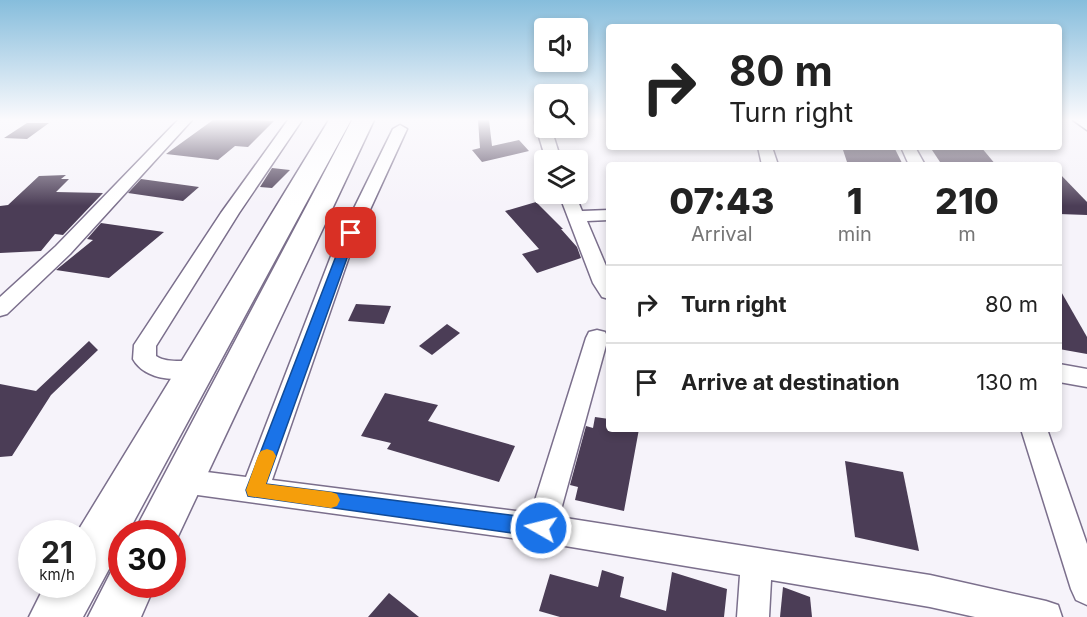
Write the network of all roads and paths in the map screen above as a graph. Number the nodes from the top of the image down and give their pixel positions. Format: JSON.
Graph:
{"nodes":[{"id":1,"x":158,"y":149,"type":"edge"},
{"id":2,"x":275,"y":149,"type":"edge"},
{"id":3,"x":323,"y":149,"type":"edge"},
{"id":4,"x":349,"y":149,"type":"edge"},
{"id":5,"x":391,"y":149,"type":"edge"},
{"id":6,"x":571,"y":204,"type":"edge"},
{"id":7,"x":606,"y":215,"type":"edge"},
{"id":8,"x":576,"y":216,"type":"junction"},
{"id":9,"x":606,"y":288,"type":"edge"},
{"id":10,"x":0,"y":309,"type":"edge"},
{"id":11,"x":597,"y":338,"type":"dead end"},
{"id":12,"x":197,"y":369,"type":"junction"},
{"id":13,"x":1062,"y":374,"type":"edge"},
{"id":14,"x":1087,"y":378,"type":"edge"},
{"id":15,"x":1035,"y":432,"type":"edge"},
{"id":16,"x":183,"y":481,"type":"junction"},
{"id":17,"x":255,"y":490,"type":"junction"},
{"id":18,"x":163,"y":520,"type":"edge"},
{"id":19,"x":541,"y":528,"type":"junction"},
{"id":20,"x":96,"y":544,"type":"edge"},
{"id":21,"x":756,"y":564,"type":"junction"},
{"id":22,"x":1087,"y":589,"type":"edge"},
{"id":23,"x":66,"y":598,"type":"edge"},
{"id":24,"x":124,"y":598,"type":"edge"},
{"id":25,"x":55,"y":617,"type":"edge"},
{"id":26,"x":114,"y":617,"type":"edge"},
{"id":27,"x":753,"y":617,"type":"edge"},
{"id":28,"x":1046,"y":617,"type":"edge"}],
"edges":[{"from":1,"to":10,"type":"street"},
{"from":2,"to":12,"type":"street"},
{"from":3,"to":12,"type":"main road"},
{"from":4,"to":16,"type":"main road"},
{"from":5,"to":17,"type":"street"},
{"from":6,"to":8,"type":"street"},
{"from":7,"to":8,"type":"street"},
{"from":8,"to":9,"type":"street"},
{"from":11,"to":19,"type":"street"},
{"from":12,"to":20,"type":"main road"},
{"from":13,"to":14,"type":"street"},
{"from":15,"to":22,"type":"street"},
{"from":16,"to":17,"type":"street"},
{"from":16,"to":18,"type":"main road"},
{"from":17,"to":19,"type":"street"},
{"from":19,"to":21,"type":"street"},
{"from":21,"to":27,"type":"street"},
{"from":21,"to":28,"type":"street"},
{"from":23,"to":25,"type":"main road"},
{"from":24,"to":26,"type":"main road"}]}
